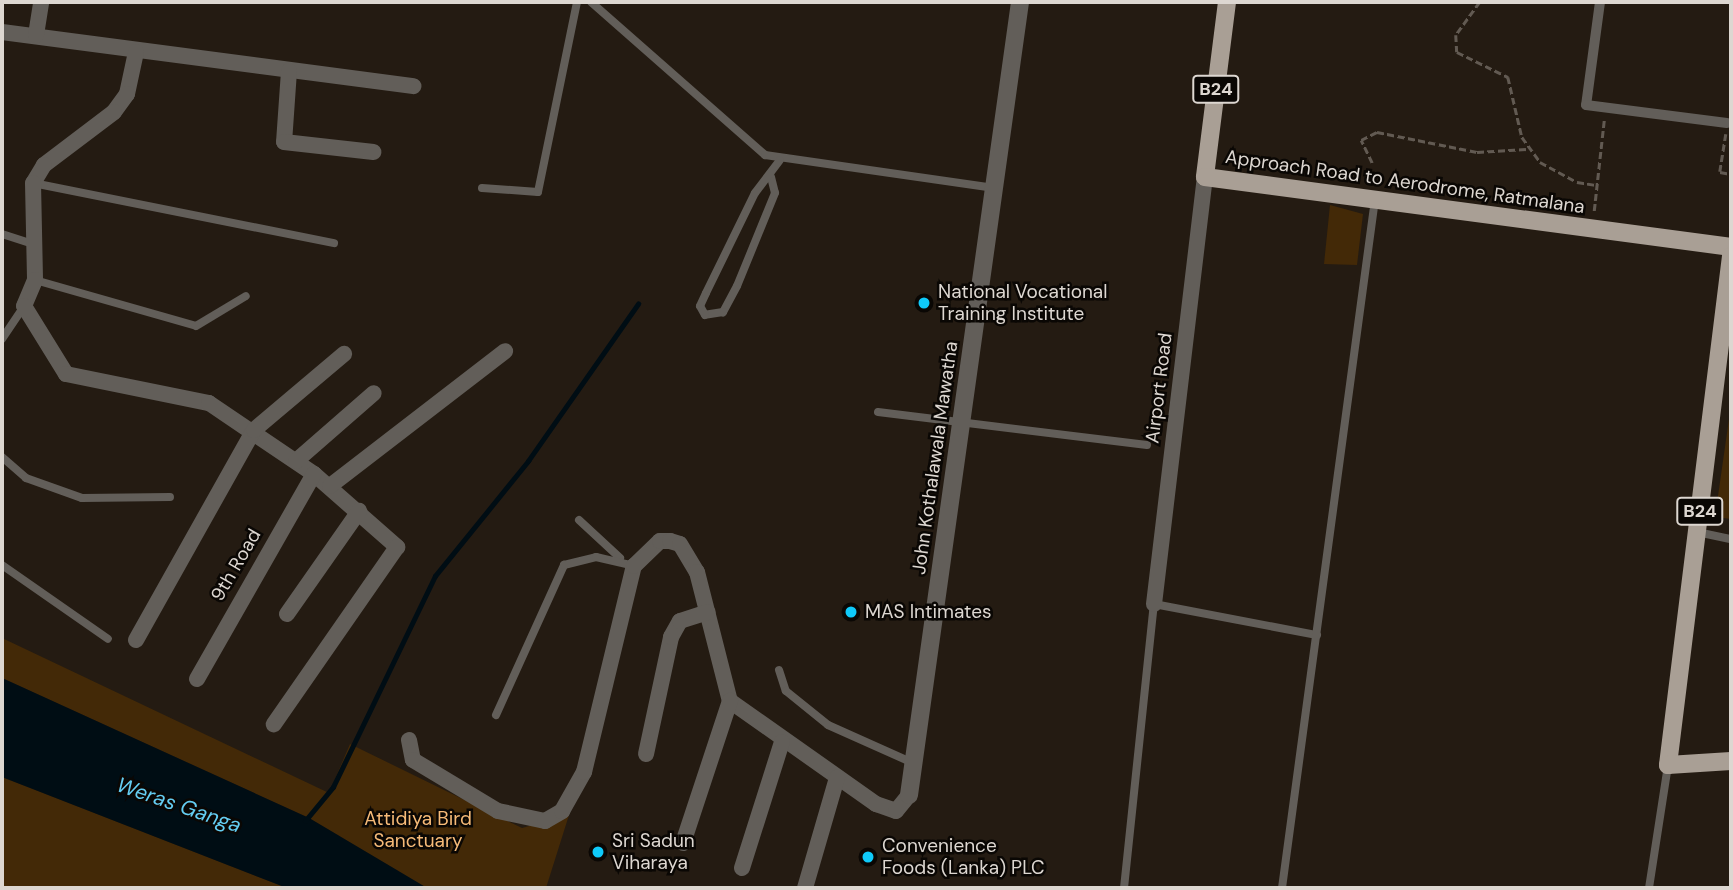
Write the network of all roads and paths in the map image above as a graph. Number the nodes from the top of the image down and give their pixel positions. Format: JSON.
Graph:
{"nodes":[{"id":1,"x":41,"y":2,"type":"edge"},
{"id":2,"x":578,"y":2,"type":"edge"},
{"id":3,"x":591,"y":2,"type":"edge"},
{"id":4,"x":1020,"y":2,"type":"edge"},
{"id":5,"x":1227,"y":2,"type":"edge"},
{"id":6,"x":1480,"y":2,"type":"edge"},
{"id":7,"x":1600,"y":2,"type":"edge"},
{"id":8,"x":2,"y":32,"type":"edge"},
{"id":9,"x":36,"y":35,"type":"junction"},
{"id":10,"x":136,"y":52,"type":"junction"},
{"id":11,"x":289,"y":71,"type":"junction"},
{"id":12,"x":413,"y":86,"type":"dead end"},
{"id":13,"x":1606,"y":107,"type":"junction"},
{"id":14,"x":1727,"y":123,"type":"joint"},
{"id":15,"x":1527,"y":149,"type":"junction"},
{"id":16,"x":373,"y":152,"type":"dead end"},
{"id":17,"x":780,"y":160,"type":"junction"},
{"id":18,"x":1372,"y":163,"type":"dead end"},
{"id":19,"x":1731,"y":174,"type":"edge"},
{"id":20,"x":771,"y":177,"type":"junction"},
{"id":21,"x":1205,"y":177,"type":"junction"},
{"id":22,"x":33,"y":183,"type":"junction"},
{"id":23,"x":1597,"y":185,"type":"junction"},
{"id":24,"x":482,"y":188,"type":"dead end"},
{"id":25,"x":993,"y":188,"type":"junction"},
{"id":26,"x":1375,"y":199,"type":"junction"},
{"id":27,"x":1592,"y":229,"type":"junction"},
{"id":28,"x":2,"y":234,"type":"edge"},
{"id":29,"x":334,"y":243,"type":"dead end"},
{"id":30,"x":35,"y":245,"type":"junction"},
{"id":31,"x":1731,"y":247,"type":"edge"},
{"id":32,"x":1731,"y":256,"type":"edge"},
{"id":33,"x":35,"y":280,"type":"junction"},
{"id":34,"x":246,"y":296,"type":"dead end"},
{"id":35,"x":24,"y":306,"type":"junction"},
{"id":36,"x":2,"y":339,"type":"edge"},
{"id":37,"x":505,"y":351,"type":"dead end"},
{"id":38,"x":344,"y":354,"type":"dead end"},
{"id":39,"x":374,"y":394,"type":"dead end"},
{"id":40,"x":878,"y":412,"type":"dead end"},
{"id":41,"x":961,"y":424,"type":"junction"},
{"id":42,"x":254,"y":430,"type":"junction"},
{"id":43,"x":1147,"y":445,"type":"dead end"},
{"id":44,"x":2,"y":457,"type":"edge"},
{"id":45,"x":296,"y":461,"type":"junction"},
{"id":46,"x":314,"y":474,"type":"junction"},
{"id":47,"x":330,"y":486,"type":"junction"},
{"id":48,"x":170,"y":497,"type":"dead end"},
{"id":49,"x":359,"y":511,"type":"junction"},
{"id":50,"x":579,"y":520,"type":"dead end"},
{"id":51,"x":1697,"y":532,"type":"junction"},
{"id":52,"x":1731,"y":539,"type":"edge"},
{"id":53,"x":627,"y":562,"type":"junction"},
{"id":54,"x":2,"y":565,"type":"edge"},
{"id":55,"x":1154,"y":604,"type":"junction"},
{"id":56,"x":708,"y":612,"type":"junction"},
{"id":57,"x":287,"y":614,"type":"dead end"},
{"id":58,"x":1317,"y":635,"type":"junction"},
{"id":59,"x":108,"y":639,"type":"dead end"},
{"id":60,"x":136,"y":640,"type":"dead end"},
{"id":61,"x":779,"y":670,"type":"dead end"},
{"id":62,"x":197,"y":679,"type":"dead end"},
{"id":63,"x":730,"y":701,"type":"junction"},
{"id":64,"x":496,"y":715,"type":"dead end"},
{"id":65,"x":274,"y":724,"type":"dead end"},
{"id":66,"x":409,"y":740,"type":"dead end"},
{"id":67,"x":782,"y":742,"type":"junction"},
{"id":68,"x":646,"y":754,"type":"dead end"},
{"id":69,"x":1731,"y":761,"type":"edge"},
{"id":70,"x":913,"y":763,"type":"junction"},
{"id":71,"x":1668,"y":765,"type":"junction"},
{"id":72,"x":837,"y":778,"type":"junction"},
{"id":73,"x":908,"y":796,"type":"joint"},
{"id":74,"x":683,"y":843,"type":"dead end"},
{"id":75,"x":742,"y":868,"type":"dead end"},
{"id":76,"x":805,"y":888,"type":"edge"},
{"id":77,"x":1124,"y":888,"type":"edge"},
{"id":78,"x":1282,"y":888,"type":"edge"},
{"id":79,"x":1649,"y":888,"type":"edge"}],
"edges":[{"from":1,"to":9,"type":"street"},
{"from":2,"to":24,"type":"lane"},
{"from":3,"to":17,"type":"lane"},
{"from":4,"to":25,"type":"street","name":"John Kothalawala Mawatha"},
{"from":5,"to":21,"type":"main road","name":"Approach Road to Aerodrome, Ratmalana","number":"B24"},
{"from":6,"to":15,"type":"path"},
{"from":7,"to":13,"type":"street"},
{"from":8,"to":9,"type":"street"},
{"from":9,"to":10,"type":"street"},
{"from":10,"to":11,"type":"street"},
{"from":10,"to":22,"type":"street"},
{"from":11,"to":12,"type":"street"},
{"from":11,"to":16,"type":"street"},
{"from":13,"to":14,"type":"street"},
{"from":13,"to":23,"type":"path"},
{"from":14,"to":19,"type":"path"},
{"from":15,"to":18,"type":"path"},
{"from":15,"to":23,"type":"path"},
{"from":17,"to":20,"type":"lane"},
{"from":17,"to":25,"type":"lane"},
{"from":20,"to":20,"type":"lane"},
{"from":21,"to":26,"type":"main road","name":"Approach Road to Aerodrome, Ratmalana"},
{"from":21,"to":55,"type":"street","name":"Airport Road"},
{"from":22,"to":29,"type":"lane"},
{"from":22,"to":30,"type":"street"},
{"from":23,"to":27,"type":"path"},
{"from":25,"to":41,"type":"street","name":"John Kothalawala Mawatha"},
{"from":26,"to":27,"type":"main road","name":"Approach Road to Aerodrome, Ratmalana"},
{"from":26,"to":58,"type":"lane"},
{"from":27,"to":31,"type":"main road","name":"Approach Road to Aerodrome, Ratmalana"},
{"from":28,"to":30,"type":"lane"},
{"from":30,"to":33,"type":"street"},
{"from":32,"to":51,"type":"main road","number":"B24"},
{"from":33,"to":34,"type":"lane"},
{"from":33,"to":35,"type":"street"},
{"from":35,"to":36,"type":"lane"},
{"from":35,"to":42,"type":"street"},
{"from":37,"to":47,"type":"street"},
{"from":38,"to":42,"type":"street"},
{"from":39,"to":45,"type":"street"},
{"from":40,"to":41,"type":"lane"},
{"from":41,"to":43,"type":"lane"},
{"from":41,"to":70,"type":"street","name":"John Kothalawala Mawatha"},
{"from":42,"to":45,"type":"street"},
{"from":42,"to":60,"type":"street"},
{"from":44,"to":48,"type":"lane"},
{"from":45,"to":46,"type":"street"},
{"from":46,"to":47,"type":"street"},
{"from":46,"to":62,"type":"street","name":"9th Road"},
{"from":47,"to":49,"type":"street"},
{"from":49,"to":57,"type":"street"},
{"from":49,"to":65,"type":"street"},
{"from":50,"to":53,"type":"lane"},
{"from":51,"to":52,"type":"lane"},
{"from":51,"to":71,"type":"main road","number":"B24"},
{"from":53,"to":56,"type":"street"},
{"from":53,"to":64,"type":"lane"},
{"from":53,"to":66,"type":"street"},
{"from":54,"to":59,"type":"lane"},
{"from":55,"to":58,"type":"lane"},
{"from":55,"to":77,"type":"lane"},
{"from":56,"to":63,"type":"street"},
{"from":56,"to":68,"type":"street"},
{"from":58,"to":78,"type":"lane"},
{"from":61,"to":70,"type":"lane"},
{"from":63,"to":67,"type":"street"},
{"from":63,"to":74,"type":"street"},
{"from":67,"to":72,"type":"street"},
{"from":67,"to":75,"type":"street"},
{"from":69,"to":71,"type":"main road"},
{"from":70,"to":73,"type":"street","name":"John Kothalawala Mawatha"},
{"from":71,"to":79,"type":"lane"},
{"from":72,"to":73,"type":"street"},
{"from":72,"to":76,"type":"street"}]}
